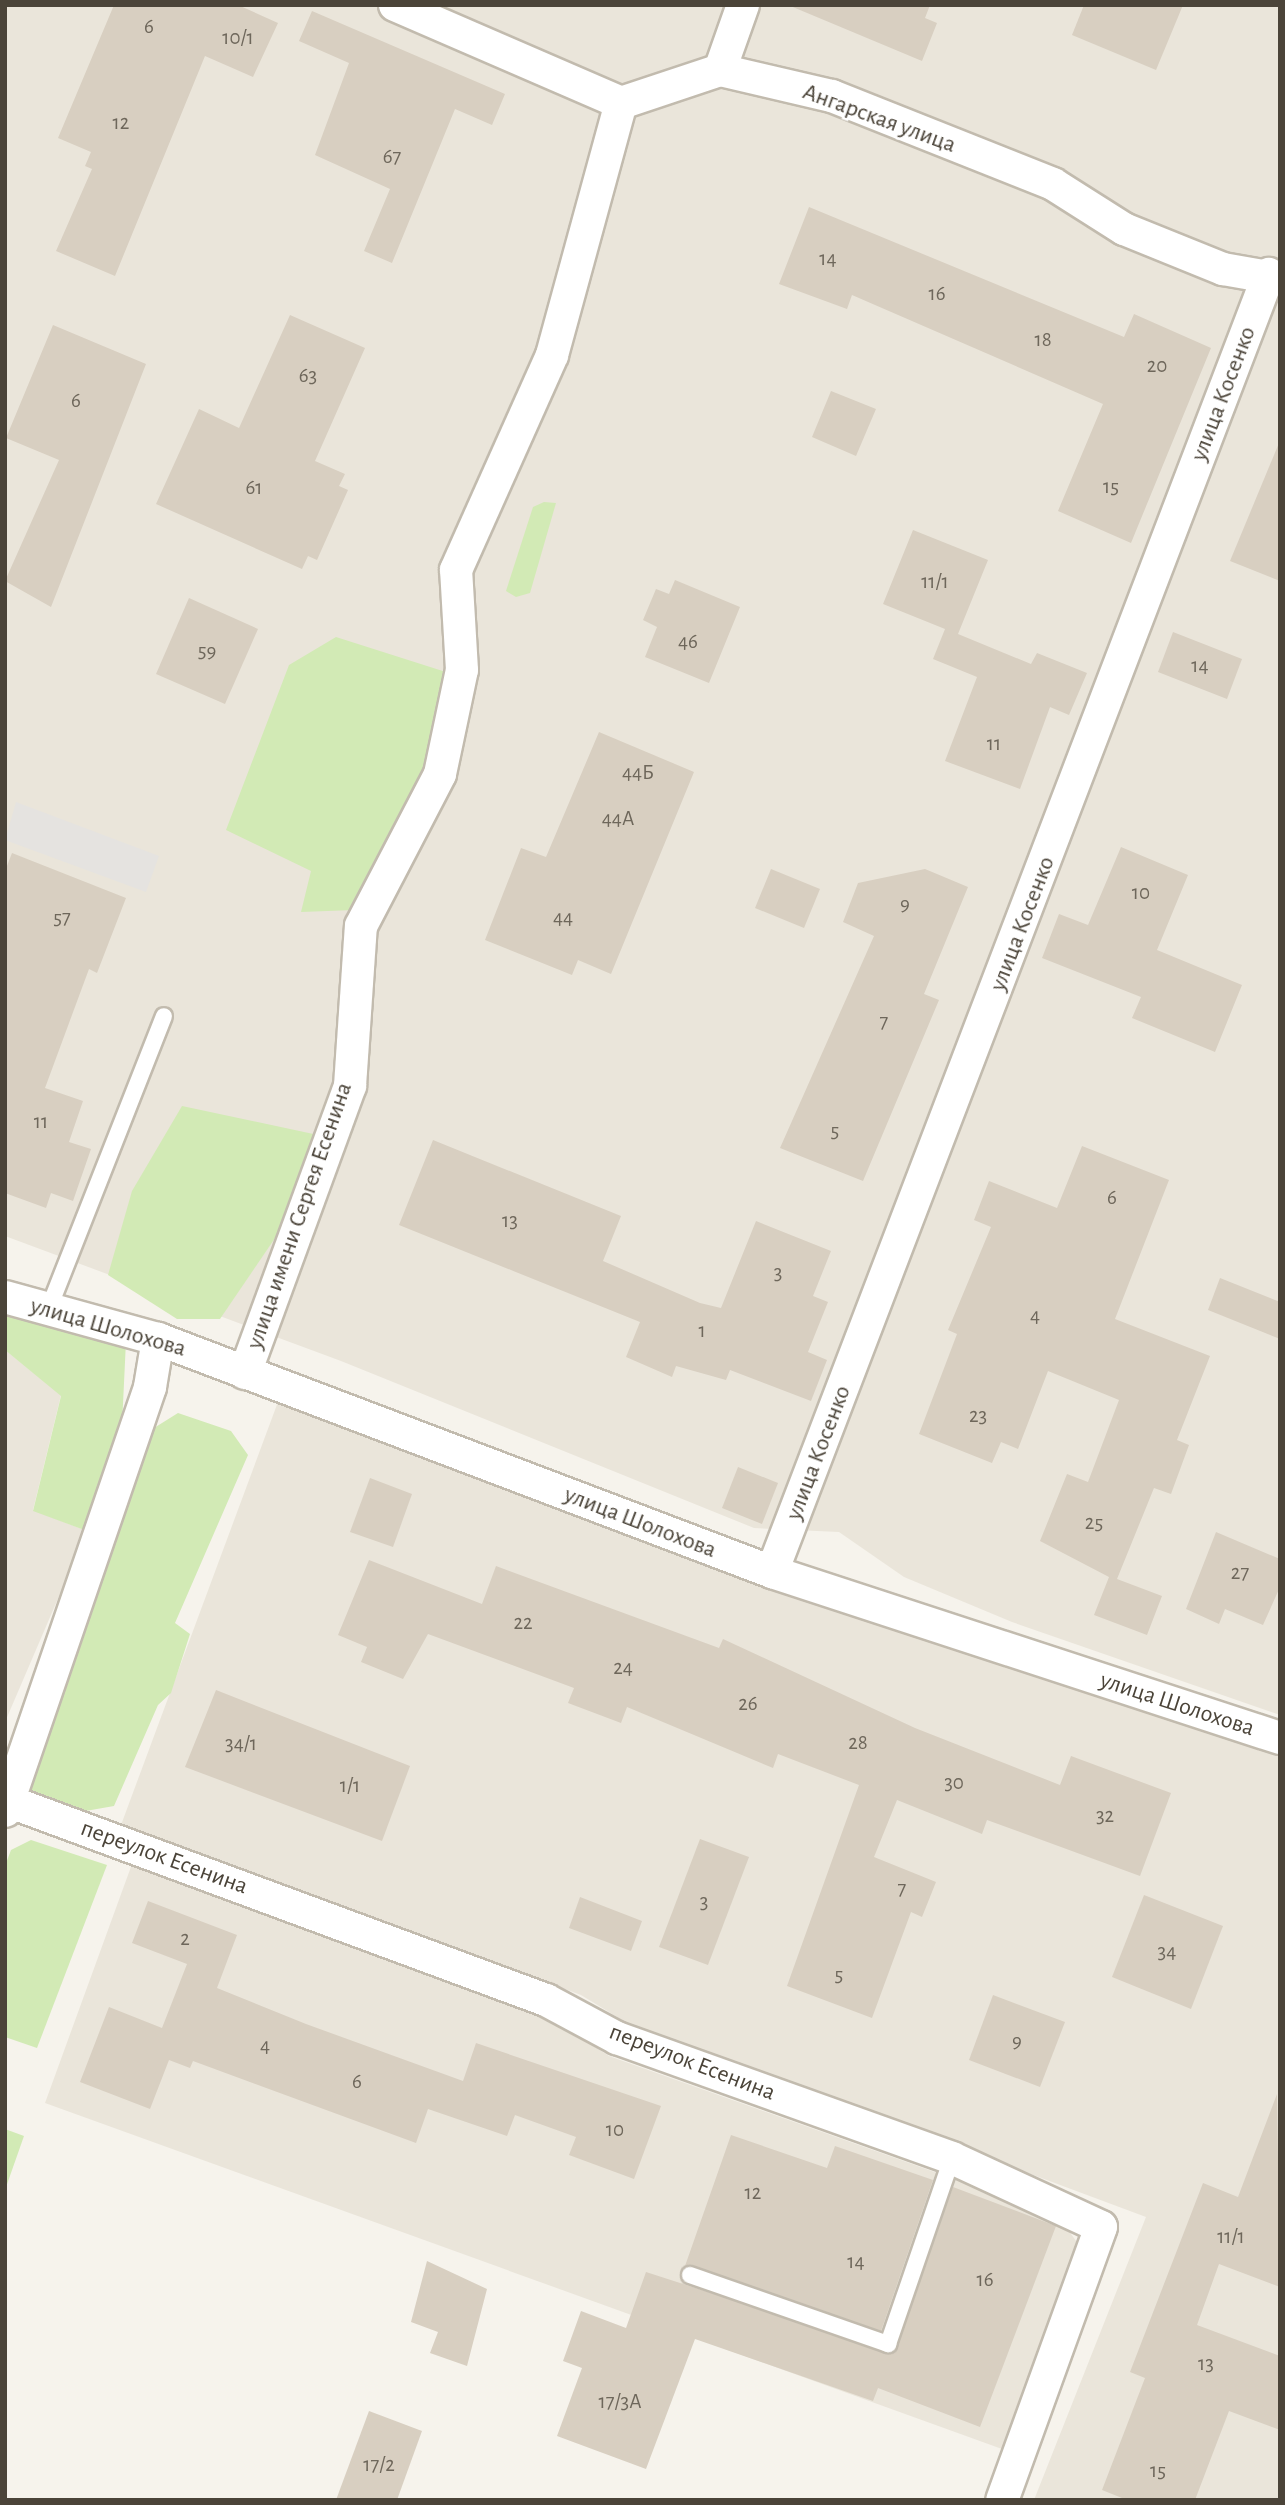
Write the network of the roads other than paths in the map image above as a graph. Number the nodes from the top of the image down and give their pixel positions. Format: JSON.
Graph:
{"nodes":[{"id":1,"x":395,"y":5,"type":"edge"},
{"id":2,"x":743,"y":5,"type":"edge"},
{"id":3,"x":720,"y":70,"type":"junction"},
{"id":4,"x":621,"y":103,"type":"junction"},
{"id":5,"x":1275,"y":276,"type":"edge"},
{"id":6,"x":164,"y":1016,"type":"dead end"},
{"id":7,"x":5,"y":1297,"type":"edge"},
{"id":8,"x":47,"y":1313,"type":"junction"},
{"id":9,"x":158,"y":1339,"type":"junction"},
{"id":10,"x":245,"y":1373,"type":"junction"},
{"id":11,"x":772,"y":1572,"type":"junction"},
{"id":12,"x":1280,"y":1738,"type":"edge"},
{"id":13,"x":6,"y":1804,"type":"edge"},
{"id":14,"x":952,"y":2158,"type":"junction"},
{"id":15,"x":690,"y":2275,"type":"dead end"},
{"id":16,"x":1002,"y":2500,"type":"edge"}],
"edges":[{"from":1,"to":4,"type":"street"},
{"from":2,"to":3,"type":"street"},
{"from":3,"to":4,"type":"street"},
{"from":3,"to":5,"type":"street","name":"Ангарская улица"},
{"from":4,"to":10,"type":"street","name":"улица имени Сергея Есенина"},
{"from":5,"to":11,"type":"street","name":"улица Косенко"},
{"from":6,"to":8,"type":"lane"},
{"from":7,"to":8,"type":"street","name":"улица Шолохова"},
{"from":8,"to":9,"type":"street","name":"улица Шолохова"},
{"from":9,"to":10,"type":"street","name":"улица Шолохова"},
{"from":9,"to":13,"type":"street"},
{"from":10,"to":11,"type":"street","name":"улица Шолохова"},
{"from":11,"to":12,"type":"street","name":"улица Шолохова"},
{"from":13,"to":14,"type":"street","name":"переулок Есенина"},
{"from":14,"to":15,"type":"lane"},
{"from":14,"to":16,"type":"street","name":"переулок Есенина"}]}
